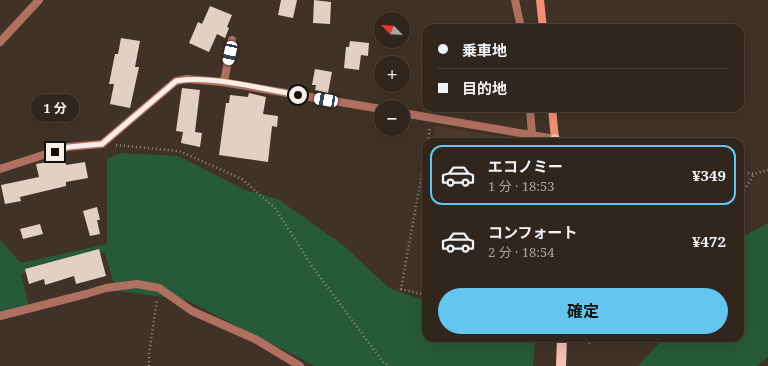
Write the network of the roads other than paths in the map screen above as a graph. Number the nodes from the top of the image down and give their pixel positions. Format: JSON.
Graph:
{"nodes":[{"id":1,"x":39,"y":0,"type":"edge"},
{"id":2,"x":515,"y":0,"type":"edge"},
{"id":3,"x":540,"y":0,"type":"edge"},
{"id":4,"x":520,"y":24,"type":"edge"},
{"id":5,"x":543,"y":24,"type":"edge"},
{"id":6,"x":232,"y":40,"type":"dead end"},
{"id":7,"x":0,"y":42,"type":"edge"},
{"id":8,"x":224,"y":82,"type":"junction"},
{"id":9,"x":374,"y":109,"type":"edge"},
{"id":10,"x":530,"y":112,"type":"edge"},
{"id":11,"x":552,"y":112,"type":"edge"},
{"id":12,"x":410,"y":114,"type":"edge"},
{"id":13,"x":532,"y":135,"type":"junction"},
{"id":14,"x":546,"y":138,"type":"edge"},
{"id":15,"x":555,"y":138,"type":"edge"},
{"id":16,"x":0,"y":169,"type":"edge"},
{"id":17,"x":0,"y":316,"type":"edge"},
{"id":18,"x":562,"y":342,"type":"edge"},
{"id":19,"x":300,"y":366,"type":"edge"},
{"id":20,"x":561,"y":366,"type":"edge"}],
"edges":[{"from":1,"to":7,"type":"street"},
{"from":2,"to":4,"type":"street"},
{"from":3,"to":5,"type":"street"},
{"from":6,"to":8,"type":"street"},
{"from":8,"to":9,"type":"street"},
{"from":8,"to":16,"type":"street"},
{"from":10,"to":13,"type":"street"},
{"from":11,"to":15,"type":"street"},
{"from":12,"to":13,"type":"street"},
{"from":13,"to":14,"type":"street"},
{"from":17,"to":19,"type":"street"},
{"from":18,"to":20,"type":"main road"}]}
